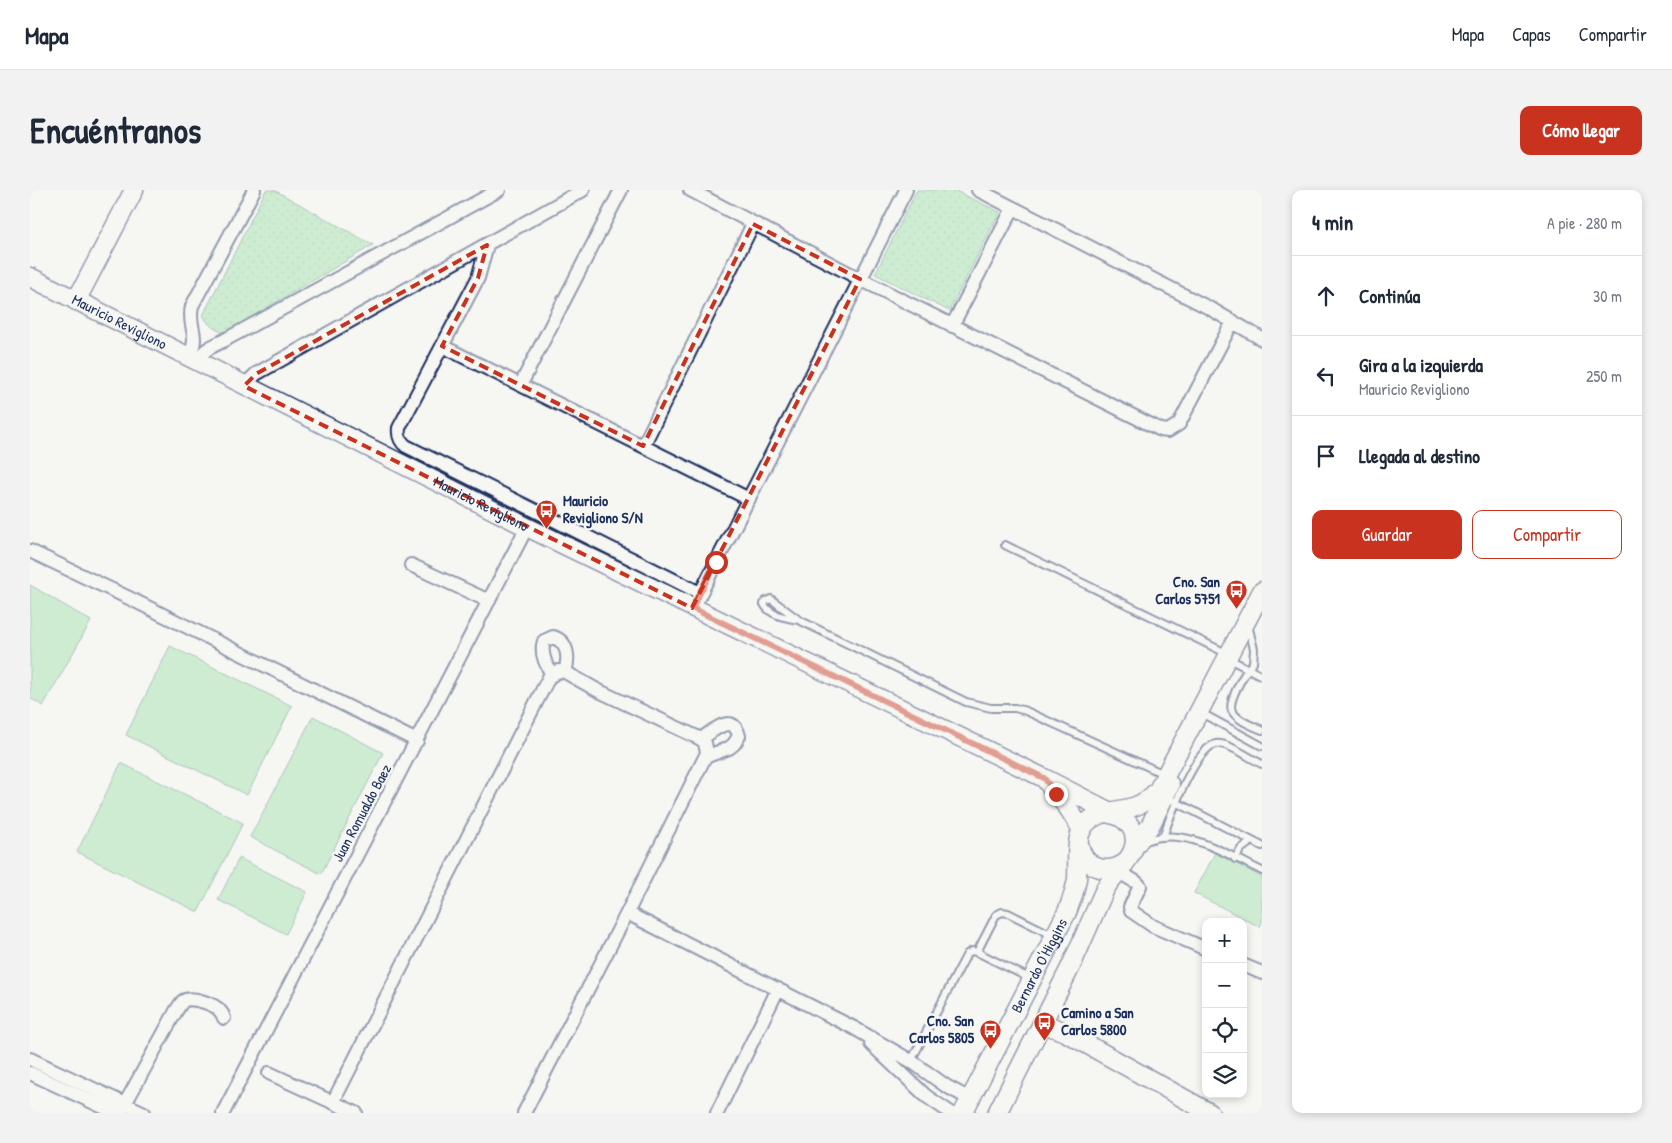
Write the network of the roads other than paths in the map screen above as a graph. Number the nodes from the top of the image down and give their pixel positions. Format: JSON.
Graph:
{"nodes":[{"id":1,"x":254,"y":190,"type":"edge"},
{"id":2,"x":499,"y":190,"type":"edge"},
{"id":3,"x":584,"y":190,"type":"edge"},
{"id":4,"x":622,"y":190,"type":"edge"},
{"id":5,"x":690,"y":190,"type":"edge"},
{"id":6,"x":906,"y":190,"type":"edge"},
{"id":7,"x":978,"y":190,"type":"edge"},
{"id":8,"x":129,"y":192,"type":"edge"},
{"id":9,"x":1013,"y":208,"type":"junction"},
{"id":10,"x":753,"y":224,"type":"junction"},
{"id":11,"x":487,"y":246,"type":"junction"},
{"id":12,"x":30,"y":277,"type":"edge"},
{"id":13,"x":860,"y":280,"type":"junction"},
{"id":14,"x":76,"y":301,"type":"junction"},
{"id":15,"x":1233,"y":321,"type":"junction"},
{"id":16,"x":952,"y":326,"type":"junction"},
{"id":17,"x":194,"y":336,"type":"junction"},
{"id":18,"x":1262,"y":340,"type":"edge"},
{"id":19,"x":214,"y":346,"type":"junction"},
{"id":20,"x":442,"y":346,"type":"junction"},
{"id":21,"x":193,"y":360,"type":"junction"},
{"id":22,"x":521,"y":384,"type":"junction"},
{"id":23,"x":244,"y":386,"type":"junction"},
{"id":24,"x":643,"y":446,"type":"junction"},
{"id":25,"x":749,"y":499,"type":"junction"},
{"id":26,"x":527,"y":527,"type":"junction"},
{"id":27,"x":1005,"y":545,"type":"dead end"},
{"id":28,"x":30,"y":551,"type":"edge"},
{"id":29,"x":411,"y":565,"type":"dead end"},
{"id":30,"x":1262,"y":591,"type":"edge"},
{"id":31,"x":696,"y":600,"type":"junction"},
{"id":32,"x":489,"y":601,"type":"junction"},
{"id":33,"x":1262,"y":605,"type":"edge"},
{"id":34,"x":799,"y":620,"type":"junction"},
{"id":35,"x":1237,"y":661,"type":"junction"},
{"id":36,"x":1262,"y":676,"type":"edge"},
{"id":37,"x":1205,"y":714,"type":"junction"},
{"id":38,"x":1262,"y":730,"type":"edge"},
{"id":39,"x":701,"y":739,"type":"junction"},
{"id":40,"x":418,"y":741,"type":"junction"},
{"id":41,"x":1262,"y":746,"type":"edge"},
{"id":42,"x":705,"y":757,"type":"junction"},
{"id":43,"x":1262,"y":764,"type":"edge"},
{"id":44,"x":1167,"y":775,"type":"junction"},
{"id":45,"x":1044,"y":778,"type":"junction"},
{"id":46,"x":1170,"y":799,"type":"junction"},
{"id":47,"x":1110,"y":814,"type":"junction"},
{"id":48,"x":1081,"y":834,"type":"junction"},
{"id":49,"x":1163,"y":836,"type":"junction"},
{"id":50,"x":1252,"y":841,"type":"junction"},
{"id":51,"x":1262,"y":846,"type":"edge"},
{"id":52,"x":1134,"y":847,"type":"junction"},
{"id":53,"x":1236,"y":859,"type":"junction"},
{"id":54,"x":1121,"y":867,"type":"junction"},
{"id":55,"x":1262,"y":871,"type":"edge"},
{"id":56,"x":627,"y":913,"type":"junction"},
{"id":57,"x":1055,"y":937,"type":"junction"},
{"id":58,"x":1202,"y":947,"type":"edge"},
{"id":59,"x":977,"y":952,"type":"junction"},
{"id":60,"x":1247,"y":967,"type":"edge"},
{"id":61,"x":1262,"y":973,"type":"edge"},
{"id":62,"x":1032,"y":980,"type":"junction"},
{"id":63,"x":778,"y":989,"type":"junction"},
{"id":64,"x":224,"y":1018,"type":"dead end"},
{"id":65,"x":1042,"y":1023,"type":"junction"},
{"id":66,"x":854,"y":1028,"type":"junction"},
{"id":67,"x":30,"y":1059,"type":"edge"},
{"id":68,"x":911,"y":1061,"type":"junction"},
{"id":69,"x":30,"y":1073,"type":"edge"},
{"id":70,"x":269,"y":1073,"type":"dead end"},
{"id":71,"x":333,"y":1102,"type":"junction"},
{"id":72,"x":966,"y":1106,"type":"edge"},
{"id":73,"x":120,"y":1110,"type":"edge"},
{"id":74,"x":144,"y":1113,"type":"edge"},
{"id":75,"x":223,"y":1113,"type":"edge"},
{"id":76,"x":356,"y":1113,"type":"edge"},
{"id":77,"x":524,"y":1113,"type":"edge"},
{"id":78,"x":717,"y":1113,"type":"edge"},
{"id":79,"x":951,"y":1113,"type":"edge"},
{"id":80,"x":997,"y":1113,"type":"edge"},
{"id":81,"x":1210,"y":1113,"type":"edge"}],
"edges":[{"from":1,"to":17,"type":"street"},
{"from":2,"to":19,"type":"street"},
{"from":3,"to":11,"type":"street"},
{"from":4,"to":22,"type":"street"},
{"from":5,"to":10,"type":"street"},
{"from":6,"to":13,"type":"street"},
{"from":7,"to":9,"type":"street"},
{"from":8,"to":14,"type":"main road"},
{"from":9,"to":15,"type":"street"},
{"from":9,"to":16,"type":"street"},
{"from":10,"to":13,"type":"street"},
{"from":10,"to":24,"type":"street"},
{"from":11,"to":20,"type":"street"},
{"from":11,"to":23,"type":"street"},
{"from":12,"to":14,"type":"main road","name":"Mauricio Revigliono"},
{"from":13,"to":16,"type":"street"},
{"from":13,"to":25,"type":"street"},
{"from":14,"to":21,"type":"main road","name":"Mauricio Revigliono"},
{"from":15,"to":16,"type":"street"},
{"from":15,"to":18,"type":"street"},
{"from":17,"to":19,"type":"street"},
{"from":17,"to":21,"type":"street"},
{"from":19,"to":21,"type":"street"},
{"from":20,"to":22,"type":"street"},
{"from":20,"to":31,"type":"street"},
{"from":21,"to":23,"type":"main road","name":"Mauricio Revigliono"},
{"from":22,"to":24,"type":"street"},
{"from":23,"to":26,"type":"main road","name":"Mauricio Revigliono"},
{"from":24,"to":25,"type":"street"},
{"from":25,"to":31,"type":"street"},
{"from":26,"to":31,"type":"main road","name":"Mauricio Revigliono"},
{"from":26,"to":32,"type":"street","name":"Juan Romualdo Baez"},
{"from":27,"to":35,"type":"lane"},
{"from":28,"to":40,"type":"street"},
{"from":29,"to":32,"type":"street"},
{"from":30,"to":35,"type":"main road","name":"Bernardo O'Higgins"},
{"from":31,"to":45,"type":"main road","name":"Mauricio Revigliono"},
{"from":32,"to":40,"type":"street","name":"Juan Romualdo Baez"},
{"from":33,"to":35,"type":"main road","name":"Bernardo O'Higgins"},
{"from":34,"to":34,"type":"lane"},
{"from":34,"to":44,"type":"lane"},
{"from":35,"to":36,"type":"lane"},
{"from":35,"to":37,"type":"main road","name":"Bernardo O'Higgins"},
{"from":35,"to":38,"type":"lane"},
{"from":35,"to":44,"type":"main road","name":"Bernardo O'Higgins"},
{"from":37,"to":41,"type":"lane"},
{"from":37,"to":46,"type":"main road","name":"Bernardo O'Higgins"},
{"from":39,"to":42,"type":"street"},
{"from":39,"to":42,"type":"street"},
{"from":39,"to":71,"type":"street"},
{"from":40,"to":75,"type":"street","name":"Juan Romualdo Baez"},
{"from":42,"to":56,"type":"street"},
{"from":43,"to":46,"type":"lane"},
{"from":44,"to":47,"type":"main road","name":"Bernardo O'Higgins"},
{"from":45,"to":47,"type":"main road","name":"Mauricio Revigliono"},
{"from":45,"to":48,"type":"main road","name":"Mauricio Revigliono"},
{"from":46,"to":49,"type":"lane"},
{"from":46,"to":50,"type":"lane"},
{"from":46,"to":52,"type":"main road","name":"Bernardo O'Higgins"},
{"from":47,"to":48,"type":"main road","name":"Bernardo O'Higgins"},
{"from":47,"to":52,"type":"main road"},
{"from":48,"to":54,"type":"main road"},
{"from":48,"to":57,"type":"main road","name":"Bernardo O'Higgins"},
{"from":49,"to":52,"type":"lane"},
{"from":49,"to":53,"type":"lane"},
{"from":50,"to":51,"type":"lane"},
{"from":50,"to":53,"type":"lane"},
{"from":52,"to":54,"type":"main road","name":"Bernardo O'Higgins"},
{"from":53,"to":55,"type":"lane"},
{"from":54,"to":58,"type":"street"},
{"from":54,"to":65,"type":"main road","name":"Bernardo O'Higgins"},
{"from":56,"to":63,"type":"street"},
{"from":56,"to":77,"type":"street"},
{"from":57,"to":59,"type":"lane"},
{"from":57,"to":62,"type":"main road","name":"Bernardo O'Higgins"},
{"from":59,"to":62,"type":"lane"},
{"from":59,"to":68,"type":"lane"},
{"from":60,"to":61,"type":"street"},
{"from":62,"to":72,"type":"main road","name":"Bernardo O'Higgins"},
{"from":63,"to":66,"type":"street"},
{"from":63,"to":78,"type":"street"},
{"from":64,"to":73,"type":"street"},
{"from":65,"to":80,"type":"main road","name":"Bernardo O'Higgins"},
{"from":65,"to":81,"type":"main road"},
{"from":66,"to":68,"type":"street"},
{"from":66,"to":79,"type":"street"},
{"from":67,"to":73,"type":"street"},
{"from":68,"to":72,"type":"street"},
{"from":69,"to":73,"type":"street"},
{"from":70,"to":71,"type":"street"},
{"from":71,"to":76,"type":"street"},
{"from":73,"to":74,"type":"street"}]}
